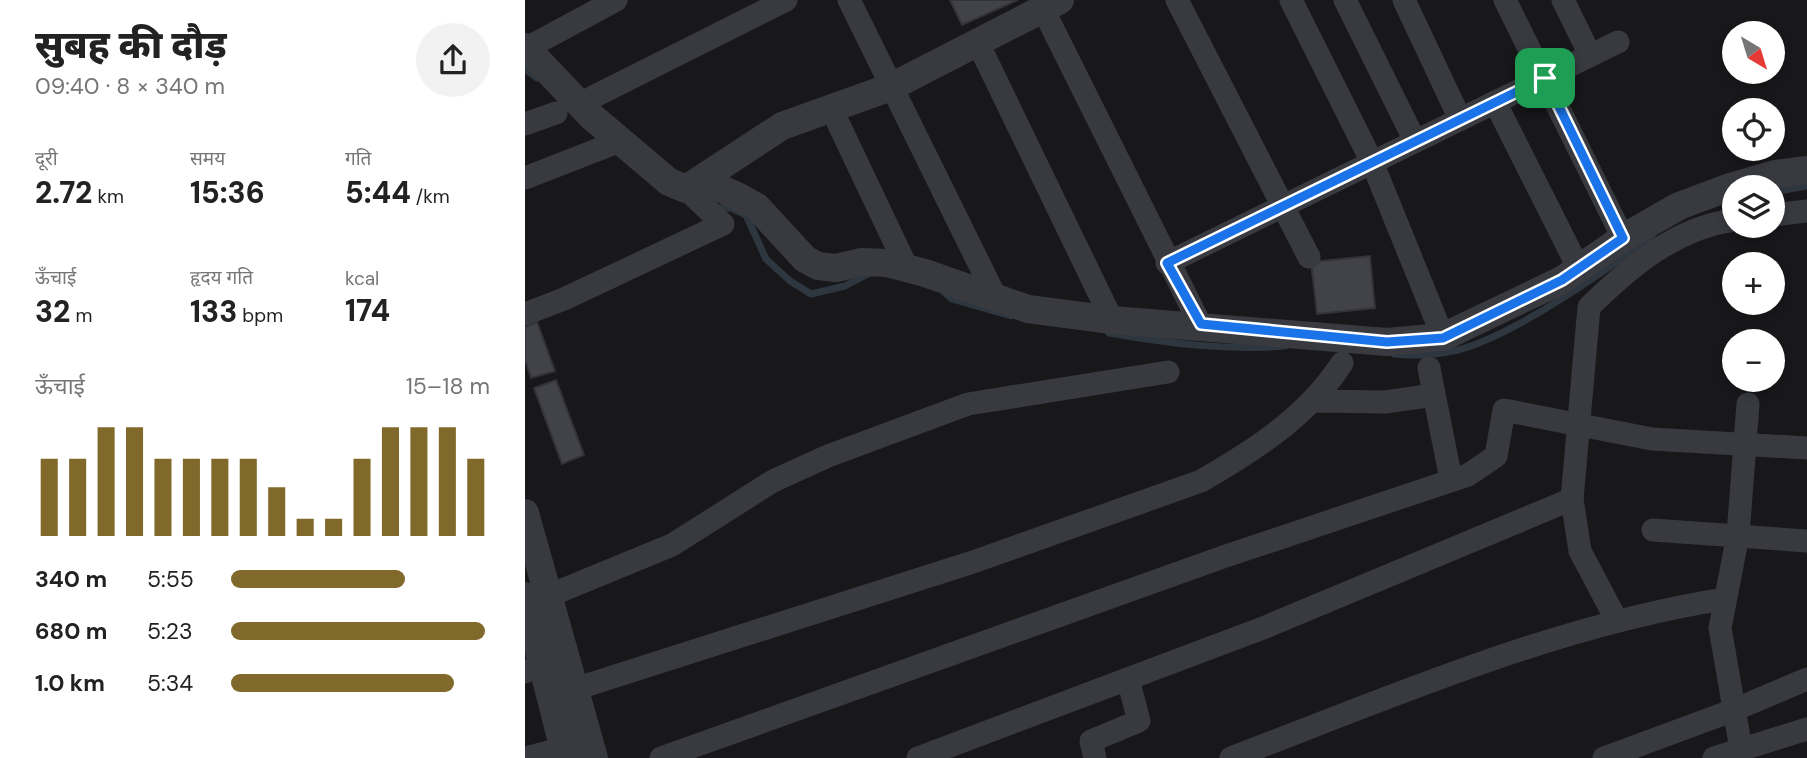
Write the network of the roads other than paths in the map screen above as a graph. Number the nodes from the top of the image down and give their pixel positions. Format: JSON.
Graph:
{"nodes":[{"id":1,"x":615,"y":0,"type":"edge"},
{"id":2,"x":786,"y":0,"type":"edge"},
{"id":3,"x":849,"y":0,"type":"edge"},
{"id":4,"x":1177,"y":0,"type":"edge"},
{"id":5,"x":1291,"y":0,"type":"edge"},
{"id":6,"x":1345,"y":0,"type":"edge"},
{"id":7,"x":1404,"y":0,"type":"edge"},
{"id":8,"x":1504,"y":0,"type":"edge"},
{"id":9,"x":1563,"y":0,"type":"edge"},
{"id":10,"x":1052,"y":4,"type":"edge"},
{"id":11,"x":1618,"y":42,"type":"dead end"},
{"id":12,"x":978,"y":43,"type":"junction"},
{"id":13,"x":525,"y":48,"type":"edge"},
{"id":14,"x":1590,"y":55,"type":"junction"},
{"id":15,"x":1545,"y":78,"type":"junction"},
{"id":16,"x":891,"y":87,"type":"junction"},
{"id":17,"x":1495,"y":102,"type":"junction"},
{"id":18,"x":567,"y":108,"type":"junction"},
{"id":19,"x":831,"y":108,"type":"junction"},
{"id":20,"x":1460,"y":119,"type":"junction"},
{"id":21,"x":525,"y":124,"type":"edge"},
{"id":22,"x":620,"y":141,"type":"junction"},
{"id":23,"x":1415,"y":141,"type":"junction"},
{"id":24,"x":1372,"y":162,"type":"junction"},
{"id":25,"x":1807,"y":170,"type":"edge"},
{"id":26,"x":525,"y":178,"type":"edge"},
{"id":27,"x":692,"y":194,"type":"junction"},
{"id":28,"x":1283,"y":206,"type":"junction"},
{"id":29,"x":1807,"y":211,"type":"edge"},
{"id":30,"x":1785,"y":214,"type":"edge"},
{"id":31,"x":1722,"y":224,"type":"edge"},
{"id":32,"x":1623,"y":238,"type":"junction"},
{"id":33,"x":1309,"y":257,"type":"dead end"},
{"id":34,"x":1167,"y":263,"type":"junction"},
{"id":35,"x":907,"y":268,"type":"junction"},
{"id":36,"x":1579,"y":268,"type":"junction"},
{"id":37,"x":996,"y":298,"type":"junction"},
{"id":38,"x":525,"y":314,"type":"edge"},
{"id":39,"x":1112,"y":320,"type":"junction"},
{"id":40,"x":1201,"y":324,"type":"junction"},
{"id":41,"x":1443,"y":338,"type":"junction"},
{"id":42,"x":1342,"y":363,"type":"dead end"},
{"id":43,"x":1429,"y":368,"type":"dead end"},
{"id":44,"x":1168,"y":372,"type":"dead end"},
{"id":45,"x":1434,"y":395,"type":"junction"},
{"id":46,"x":1313,"y":401,"type":"junction"},
{"id":47,"x":1748,"y":404,"type":"dead end"},
{"id":48,"x":1579,"y":426,"type":"junction"},
{"id":49,"x":1745,"y":444,"type":"junction"},
{"id":50,"x":1807,"y":448,"type":"edge"},
{"id":51,"x":1451,"y":480,"type":"junction"},
{"id":52,"x":1572,"y":499,"type":"junction"},
{"id":53,"x":525,"y":513,"type":"edge"},
{"id":54,"x":1653,"y":530,"type":"dead end"},
{"id":55,"x":1738,"y":535,"type":"junction"},
{"id":56,"x":1807,"y":541,"type":"edge"},
{"id":57,"x":1724,"y":599,"type":"junction"},
{"id":58,"x":532,"y":602,"type":"edge"},
{"id":59,"x":1617,"y":621,"type":"junction"},
{"id":60,"x":535,"y":668,"type":"edge"},
{"id":61,"x":1128,"y":679,"type":"junction"},
{"id":62,"x":1807,"y":679,"type":"edge"},
{"id":63,"x":575,"y":689,"type":"junction"},
{"id":64,"x":1734,"y":710,"type":"junction"},
{"id":65,"x":1807,"y":729,"type":"edge"},
{"id":66,"x":1741,"y":749,"type":"junction"},
{"id":67,"x":565,"y":753,"type":"edge"},
{"id":68,"x":525,"y":758,"type":"edge"},
{"id":69,"x":594,"y":758,"type":"edge"},
{"id":70,"x":661,"y":758,"type":"edge"},
{"id":71,"x":918,"y":758,"type":"edge"},
{"id":72,"x":1095,"y":758,"type":"edge"},
{"id":73,"x":1231,"y":758,"type":"edge"},
{"id":74,"x":1604,"y":758,"type":"edge"},
{"id":75,"x":1714,"y":758,"type":"edge"}],
"edges":[{"from":1,"to":13,"type":"street"},
{"from":2,"to":18,"type":"street"},
{"from":3,"to":16,"type":"street"},
{"from":4,"to":28,"type":"street"},
{"from":5,"to":24,"type":"street"},
{"from":6,"to":23,"type":"street"},
{"from":7,"to":20,"type":"street"},
{"from":8,"to":15,"type":"street"},
{"from":9,"to":14,"type":"street"},
{"from":10,"to":12,"type":"street"},
{"from":10,"to":34,"type":"street"},
{"from":11,"to":14,"type":"street"},
{"from":12,"to":16,"type":"street"},
{"from":12,"to":39,"type":"street"},
{"from":13,"to":18,"type":"street"},
{"from":14,"to":15,"type":"street"},
{"from":15,"to":17,"type":"street"},
{"from":15,"to":32,"type":"street"},
{"from":16,"to":19,"type":"street"},
{"from":16,"to":37,"type":"street"},
{"from":17,"to":20,"type":"street"},
{"from":17,"to":36,"type":"street"},
{"from":18,"to":21,"type":"street"},
{"from":18,"to":22,"type":"street"},
{"from":19,"to":27,"type":"street"},
{"from":19,"to":35,"type":"street"},
{"from":20,"to":23,"type":"street"},
{"from":22,"to":26,"type":"street"},
{"from":22,"to":27,"type":"street"},
{"from":23,"to":24,"type":"street"},
{"from":24,"to":28,"type":"street"},
{"from":24,"to":41,"type":"street"},
{"from":25,"to":32,"type":"street"},
{"from":27,"to":35,"type":"street"},
{"from":27,"to":38,"type":"street"},
{"from":28,"to":33,"type":"street"},
{"from":28,"to":34,"type":"street"},
{"from":29,"to":30,"type":"street"},
{"from":31,"to":48,"type":"street"},
{"from":32,"to":36,"type":"street"},
{"from":34,"to":40,"type":"street"},
{"from":35,"to":37,"type":"street"},
{"from":36,"to":41,"type":"street"},
{"from":37,"to":39,"type":"street"},
{"from":39,"to":40,"type":"street"},
{"from":40,"to":41,"type":"street"},
{"from":42,"to":46,"type":"street"},
{"from":43,"to":45,"type":"street"},
{"from":44,"to":58,"type":"street"},
{"from":45,"to":46,"type":"street"},
{"from":45,"to":51,"type":"street"},
{"from":46,"to":63,"type":"street"},
{"from":47,"to":49,"type":"street"},
{"from":48,"to":49,"type":"street"},
{"from":48,"to":51,"type":"street"},
{"from":48,"to":52,"type":"street"},
{"from":49,"to":50,"type":"street"},
{"from":49,"to":55,"type":"street"},
{"from":51,"to":70,"type":"street"},
{"from":52,"to":59,"type":"street"},
{"from":52,"to":61,"type":"street"},
{"from":53,"to":58,"type":"street"},
{"from":54,"to":55,"type":"street"},
{"from":55,"to":56,"type":"street"},
{"from":55,"to":57,"type":"street"},
{"from":57,"to":59,"type":"street"},
{"from":57,"to":64,"type":"street"},
{"from":58,"to":60,"type":"street"},
{"from":58,"to":63,"type":"street"},
{"from":59,"to":73,"type":"street"},
{"from":60,"to":67,"type":"street"},
{"from":61,"to":71,"type":"street"},
{"from":61,"to":72,"type":"street"},
{"from":62,"to":64,"type":"street"},
{"from":63,"to":69,"type":"street"},
{"from":64,"to":66,"type":"street"},
{"from":64,"to":74,"type":"street"},
{"from":65,"to":66,"type":"street"},
{"from":66,"to":75,"type":"street"},
{"from":67,"to":68,"type":"street"}]}
